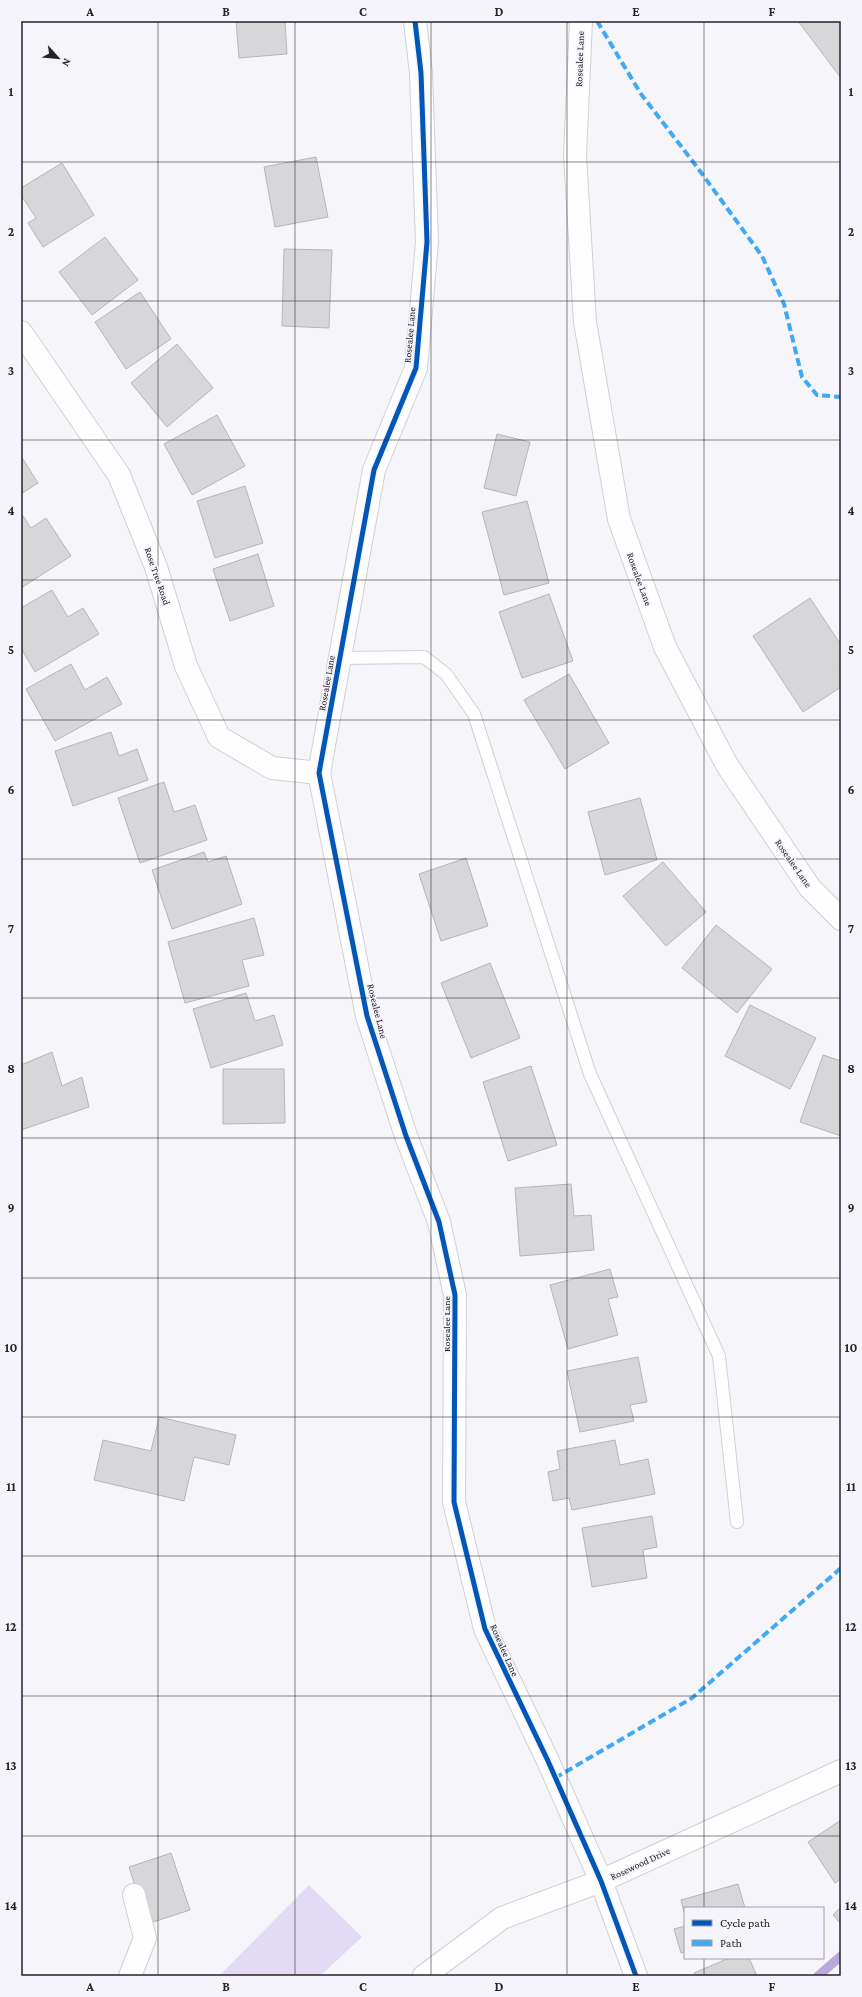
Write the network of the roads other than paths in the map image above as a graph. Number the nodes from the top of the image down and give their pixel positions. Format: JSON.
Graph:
{"nodes":[{"id":1,"x":415,"y":21,"type":"edge"},
{"id":2,"x":580,"y":21,"type":"edge"},
{"id":3,"x":21,"y":332,"type":"edge"},
{"id":4,"x":340,"y":658,"type":"junction"},
{"id":5,"x":319,"y":773,"type":"junction"},
{"id":6,"x":841,"y":919,"type":"edge"},
{"id":7,"x":737,"y":1522,"type":"dead end"},
{"id":8,"x":841,"y":1771,"type":"edge"},
{"id":9,"x":601,"y":1881,"type":"junction"},
{"id":10,"x":134,"y":1895,"type":"dead end"},
{"id":11,"x":130,"y":1976,"type":"edge"},
{"id":12,"x":424,"y":1976,"type":"edge"},
{"id":13,"x":636,"y":1976,"type":"edge"}],
"edges":[{"from":1,"to":4,"type":"street","name":"Rosealee Lane"},
{"from":2,"to":6,"type":"street","name":"Rosealee Lane"},
{"from":3,"to":5,"type":"street","name":"Rose Tree Road"},
{"from":4,"to":5,"type":"street","name":"Rosealee Lane"},
{"from":4,"to":7,"type":"lane"},
{"from":5,"to":9,"type":"street","name":"Rosealee Lane"},
{"from":8,"to":9,"type":"street","name":"Rosewood Drive"},
{"from":9,"to":12,"type":"street","name":"Rosewood Drive"},
{"from":9,"to":13,"type":"street","name":"Rosealee Lane"},
{"from":10,"to":11,"type":"street"}]}
